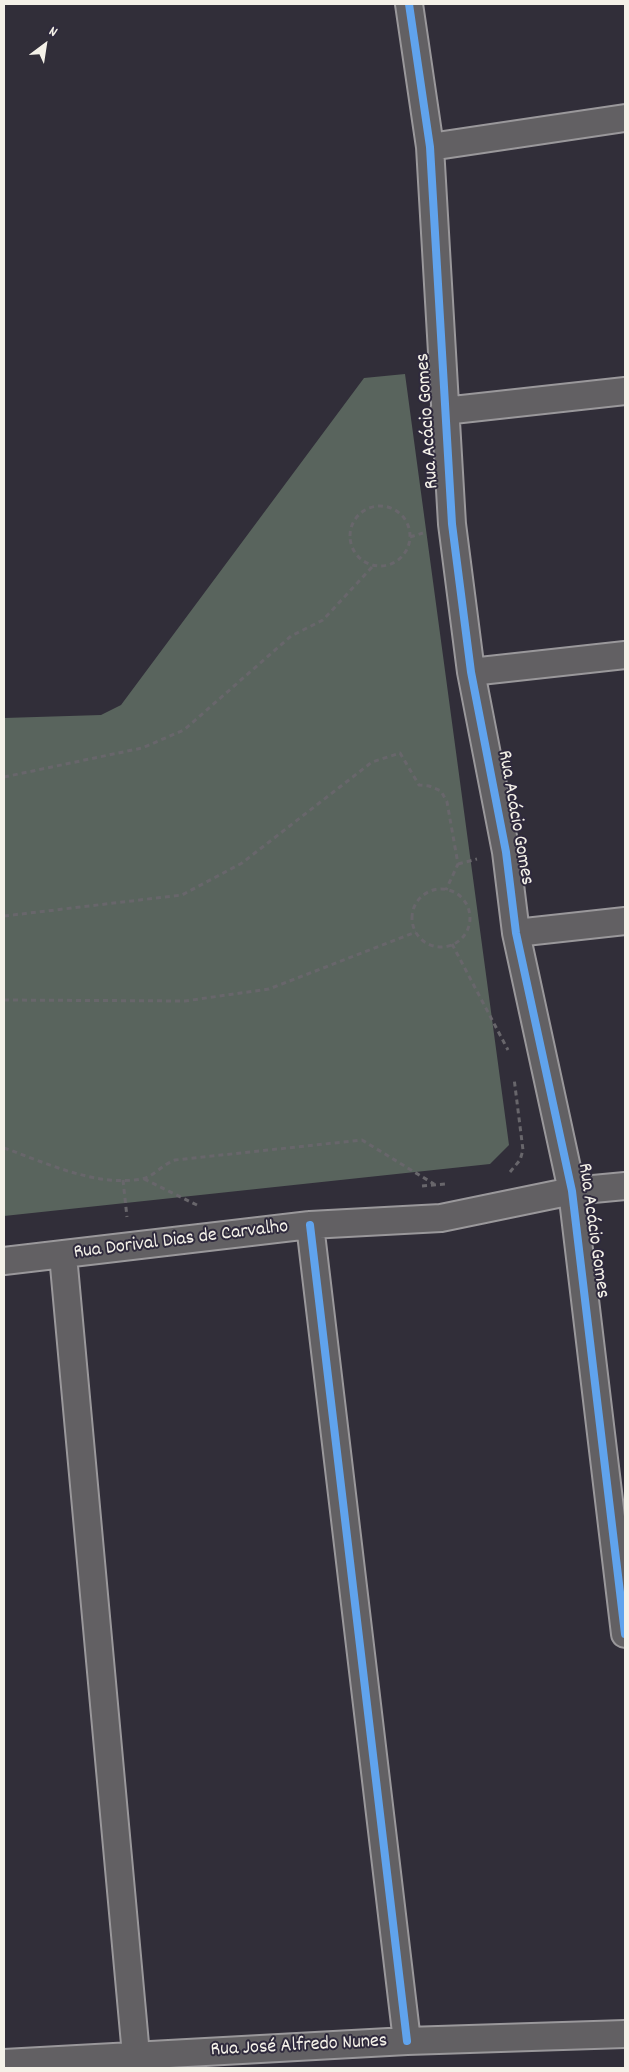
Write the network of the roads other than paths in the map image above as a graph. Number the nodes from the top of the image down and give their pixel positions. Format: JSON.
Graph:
{"nodes":[{"id":1,"x":409,"y":4,"type":"edge"},
{"id":2,"x":625,"y":118,"type":"edge"},
{"id":3,"x":430,"y":147,"type":"junction"},
{"id":4,"x":625,"y":391,"type":"edge"},
{"id":5,"x":444,"y":411,"type":"junction"},
{"id":6,"x":625,"y":655,"type":"edge"},
{"id":7,"x":471,"y":672,"type":"junction"},
{"id":8,"x":625,"y":921,"type":"edge"},
{"id":9,"x":516,"y":933,"type":"junction"},
{"id":10,"x":625,"y":1186,"type":"edge"},
{"id":11,"x":572,"y":1191,"type":"junction"},
{"id":12,"x":310,"y":1225,"type":"junction"},
{"id":13,"x":63,"y":1255,"type":"junction"},
{"id":14,"x":4,"y":1261,"type":"edge"},
{"id":15,"x":625,"y":1634,"type":"edge"},
{"id":16,"x":625,"y":2034,"type":"edge"},
{"id":17,"x":407,"y":2041,"type":"junction"},
{"id":18,"x":136,"y":2055,"type":"junction"},
{"id":19,"x":4,"y":2062,"type":"edge"}],
"edges":[{"from":1,"to":3,"type":"street","name":"Rua Acácio Gomes"},
{"from":2,"to":3,"type":"street"},
{"from":3,"to":5,"type":"street","name":"Rua Acácio Gomes"},
{"from":4,"to":5,"type":"street"},
{"from":5,"to":7,"type":"street","name":"Rua Acácio Gomes"},
{"from":6,"to":7,"type":"street"},
{"from":7,"to":9,"type":"street","name":"Rua Acácio Gomes"},
{"from":8,"to":9,"type":"street"},
{"from":9,"to":11,"type":"street","name":"Rua Acácio Gomes"},
{"from":10,"to":11,"type":"street","name":"Rua Dorival Dias de Carvalho"},
{"from":11,"to":12,"type":"street","name":"Rua Dorival Dias de Carvalho"},
{"from":11,"to":15,"type":"street","name":"Rua Acácio Gomes"},
{"from":12,"to":13,"type":"street","name":"Rua Dorival Dias de Carvalho"},
{"from":12,"to":17,"type":"street"},
{"from":13,"to":14,"type":"street","name":"Rua Dorival Dias de Carvalho"},
{"from":13,"to":18,"type":"street"},
{"from":16,"to":17,"type":"street","name":"Rua José Alfredo Nunes"},
{"from":17,"to":18,"type":"street","name":"Rua José Alfredo Nunes"},
{"from":18,"to":19,"type":"street","name":"Rua José Alfredo Nunes"}]}
